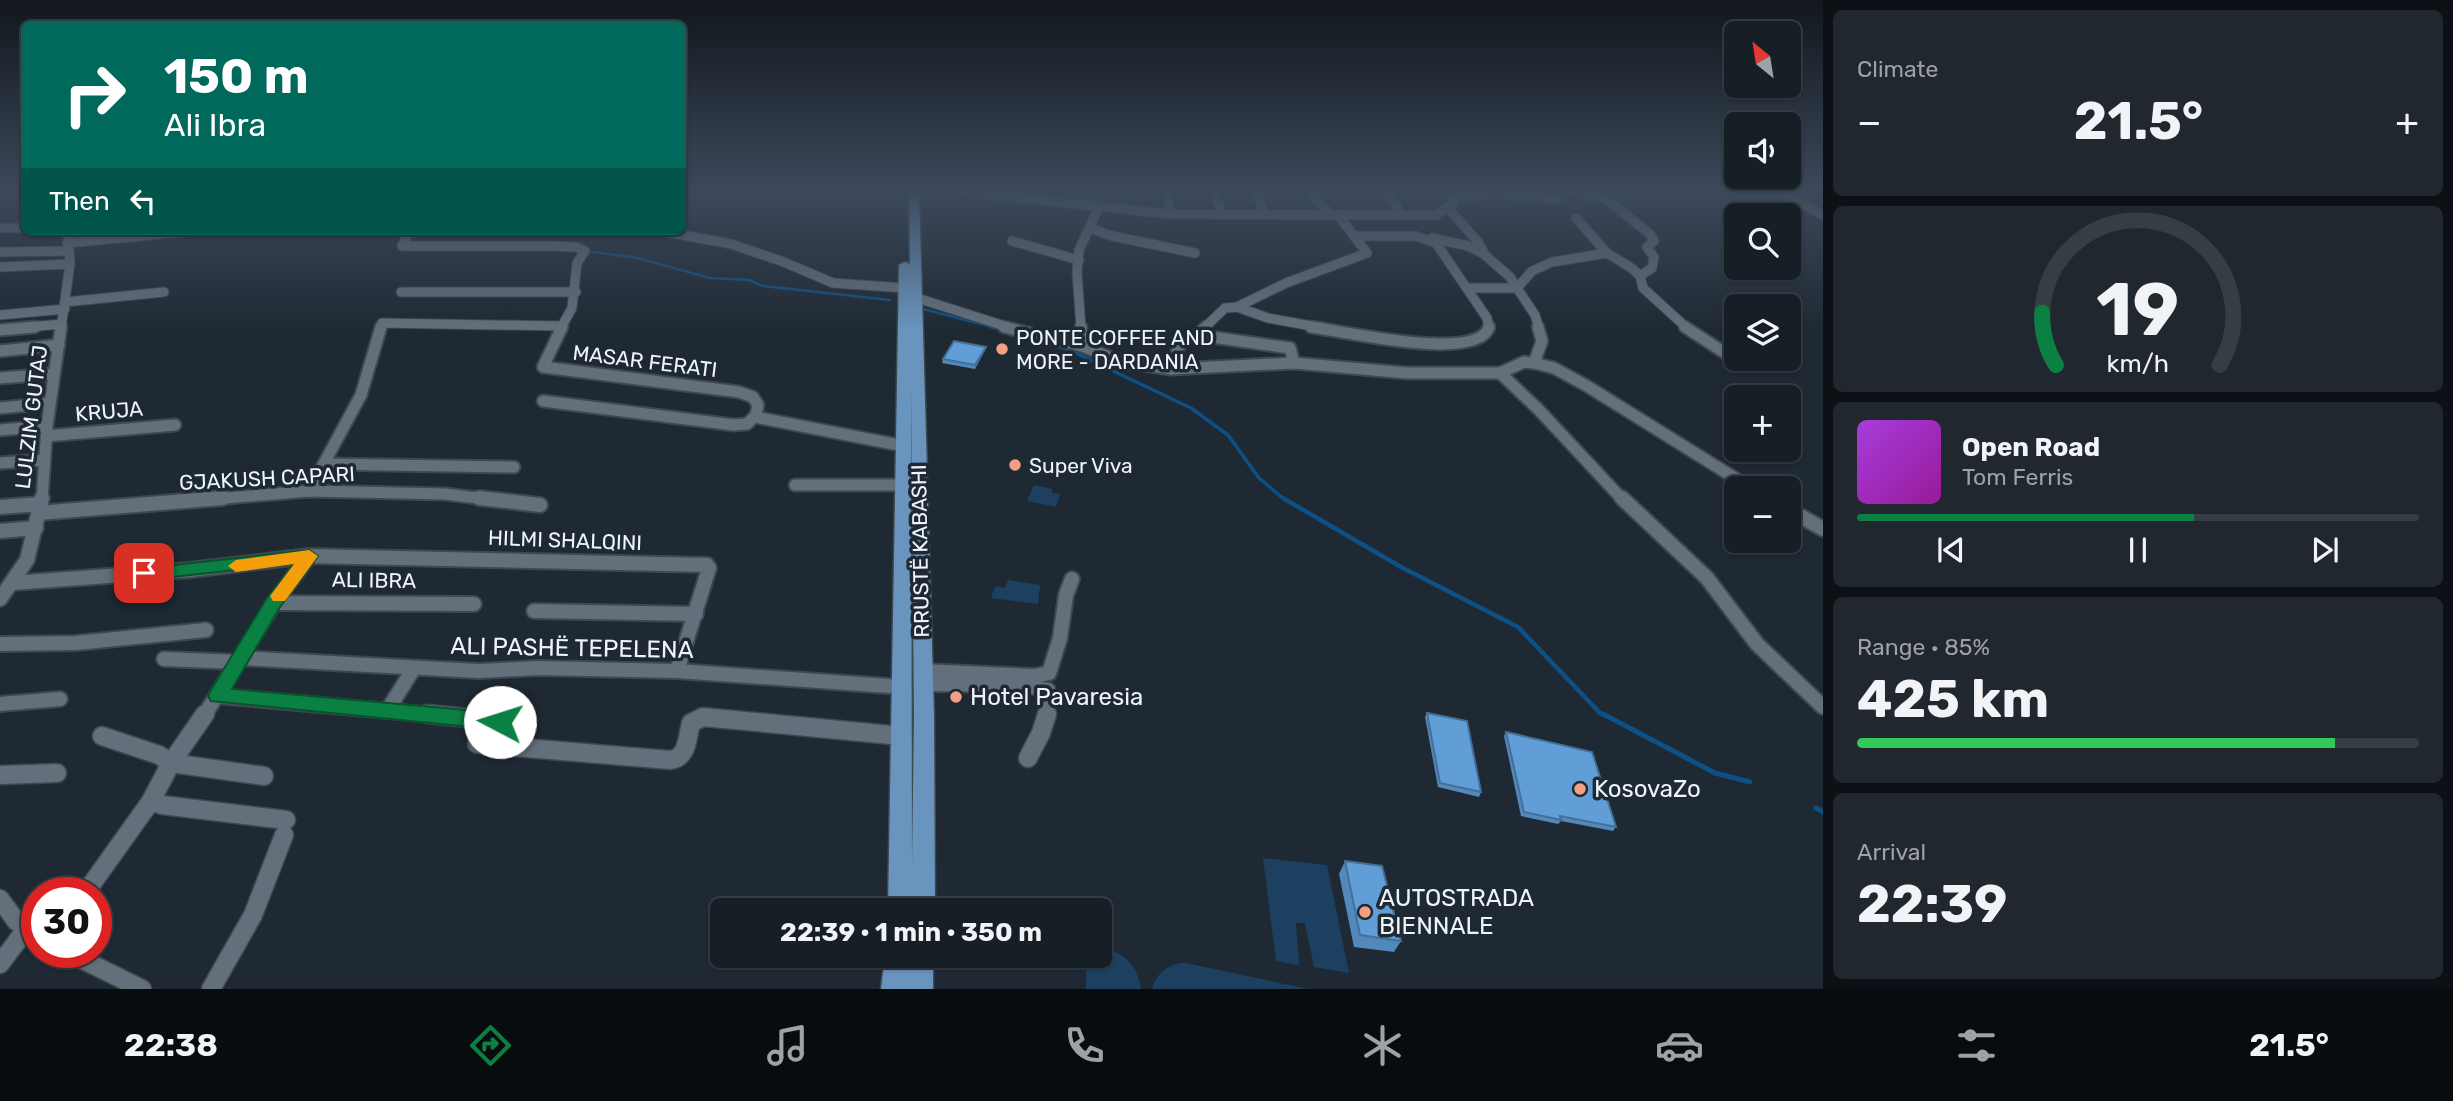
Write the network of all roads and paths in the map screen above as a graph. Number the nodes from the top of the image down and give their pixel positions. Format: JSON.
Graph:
{"nodes":[{"id":1,"x":111,"y":238,"type":"edge"},
{"id":2,"x":406,"y":238,"type":"edge"},
{"id":3,"x":700,"y":238,"type":"edge"},
{"id":4,"x":908,"y":238,"type":"edge"},
{"id":5,"x":914,"y":238,"type":"edge"},
{"id":6,"x":1083,"y":238,"type":"edge"},
{"id":7,"x":1123,"y":238,"type":"edge"},
{"id":8,"x":1357,"y":238,"type":"edge"},
{"id":9,"x":1422,"y":238,"type":"edge"},
{"id":10,"x":1427,"y":238,"type":"edge"},
{"id":11,"x":1475,"y":238,"type":"edge"},
{"id":12,"x":1594,"y":238,"type":"edge"},
{"id":13,"x":1652,"y":238,"type":"edge"},
{"id":14,"x":1013,"y":240,"type":"dead end"},
{"id":15,"x":67,"y":242,"type":"edge"},
{"id":16,"x":0,"y":252,"type":"edge"},
{"id":17,"x":1195,"y":253,"type":"dead end"},
{"id":18,"x":1607,"y":253,"type":"junction"},
{"id":19,"x":1485,"y":255,"type":"junction"},
{"id":20,"x":1079,"y":260,"type":"junction"},
{"id":21,"x":70,"y":264,"type":"junction"},
{"id":22,"x":0,"y":267,"type":"edge"},
{"id":23,"x":1640,"y":276,"type":"junction"},
{"id":24,"x":1468,"y":288,"type":"junction"},
{"id":25,"x":1517,"y":288,"type":"junction"},
{"id":26,"x":164,"y":292,"type":"dead end"},
{"id":27,"x":401,"y":292,"type":"dead end"},
{"id":28,"x":576,"y":292,"type":"junction"},
{"id":29,"x":911,"y":293,"type":"junction"},
{"id":30,"x":65,"y":305,"type":"junction"},
{"id":31,"x":1237,"y":307,"type":"junction"},
{"id":32,"x":0,"y":315,"type":"edge"},
{"id":33,"x":62,"y":324,"type":"junction"},
{"id":34,"x":562,"y":326,"type":"junction"},
{"id":35,"x":0,"y":330,"type":"edge"},
{"id":36,"x":1197,"y":335,"type":"junction"},
{"id":37,"x":59,"y":345,"type":"junction"},
{"id":38,"x":1082,"y":346,"type":"junction"},
{"id":39,"x":0,"y":351,"type":"edge"},
{"id":40,"x":1724,"y":352,"type":"edge"},
{"id":41,"x":1294,"y":363,"type":"junction"},
{"id":42,"x":1534,"y":363,"type":"junction"},
{"id":43,"x":1171,"y":369,"type":"junction"},
{"id":44,"x":1500,"y":373,"type":"junction"},
{"id":45,"x":54,"y":374,"type":"junction"},
{"id":46,"x":0,"y":378,"type":"edge"},
{"id":47,"x":543,"y":401,"type":"dead end"},
{"id":48,"x":50,"y":403,"type":"junction"},
{"id":49,"x":0,"y":408,"type":"edge"},
{"id":50,"x":756,"y":415,"type":"junction"},
{"id":51,"x":174,"y":425,"type":"dead end"},
{"id":52,"x":0,"y":430,"type":"edge"},
{"id":53,"x":47,"y":431,"type":"junction"},
{"id":54,"x":904,"y":446,"type":"junction"},
{"id":55,"x":43,"y":460,"type":"junction"},
{"id":56,"x":0,"y":463,"type":"edge"},
{"id":57,"x":324,"y":464,"type":"junction"},
{"id":58,"x":514,"y":467,"type":"dead end"},
{"id":59,"x":1732,"y":476,"type":"edge"},
{"id":60,"x":795,"y":485,"type":"dead end"},
{"id":61,"x":904,"y":485,"type":"junction"},
{"id":62,"x":309,"y":491,"type":"junction"},
{"id":63,"x":540,"y":505,"type":"dead end"},
{"id":64,"x":0,"y":507,"type":"edge"},
{"id":65,"x":39,"y":508,"type":"junction"},
{"id":66,"x":1801,"y":516,"type":"edge"},
{"id":67,"x":36,"y":527,"type":"junction"},
{"id":68,"x":1823,"y":529,"type":"edge"},
{"id":69,"x":0,"y":531,"type":"edge"},
{"id":70,"x":309,"y":556,"type":"junction"},
{"id":71,"x":1072,"y":579,"type":"dead end"},
{"id":72,"x":12,"y":583,"type":"junction"},
{"id":73,"x":0,"y":599,"type":"edge"},
{"id":74,"x":274,"y":603,"type":"junction"},
{"id":75,"x":474,"y":604,"type":"dead end"},
{"id":76,"x":534,"y":611,"type":"dead end"},
{"id":77,"x":696,"y":614,"type":"junction"},
{"id":78,"x":206,"y":630,"type":"dead end"},
{"id":79,"x":0,"y":644,"type":"edge"},
{"id":80,"x":164,"y":659,"type":"dead end"},
{"id":81,"x":240,"y":660,"type":"junction"},
{"id":82,"x":414,"y":668,"type":"junction"},
{"id":83,"x":677,"y":671,"type":"junction"},
{"id":84,"x":916,"y":681,"type":"junction"},
{"id":85,"x":218,"y":696,"type":"junction"},
{"id":86,"x":60,"y":699,"type":"dead end"},
{"id":87,"x":0,"y":704,"type":"edge"},
{"id":88,"x":1823,"y":707,"type":"edge"},
{"id":89,"x":387,"y":711,"type":"junction"},
{"id":90,"x":500,"y":722,"type":"dead end"},
{"id":91,"x":102,"y":736,"type":"dead end"},
{"id":92,"x":902,"y":736,"type":"junction"},
{"id":93,"x":477,"y":744,"type":"dead end"},
{"id":94,"x":1028,"y":758,"type":"dead end"},
{"id":95,"x":172,"y":763,"type":"junction"},
{"id":96,"x":57,"y":773,"type":"dead end"},
{"id":97,"x":0,"y":775,"type":"edge"},
{"id":98,"x":264,"y":776,"type":"dead end"},
{"id":99,"x":150,"y":801,"type":"junction"},
{"id":100,"x":97,"y":877,"type":"edge"},
{"id":101,"x":900,"y":898,"type":"edge"},
{"id":102,"x":923,"y":898,"type":"edge"},
{"id":103,"x":0,"y":899,"type":"edge"},
{"id":104,"x":21,"y":923,"type":"edge"},
{"id":105,"x":21,"y":942,"type":"edge"},
{"id":106,"x":0,"y":964,"type":"edge"},
{"id":107,"x":99,"y":968,"type":"edge"},
{"id":108,"x":896,"y":968,"type":"edge"},
{"id":109,"x":920,"y":968,"type":"edge"},
{"id":110,"x":142,"y":989,"type":"edge"},
{"id":111,"x":211,"y":989,"type":"edge"},
{"id":112,"x":894,"y":989,"type":"edge"},
{"id":113,"x":919,"y":989,"type":"edge"}],
"edges":[{"from":1,"to":15,"type":"street"},
{"from":2,"to":28,"type":"street"},
{"from":3,"to":29,"type":"street"},
{"from":4,"to":29,"type":"main road","name":"RRUSTË KABASHI"},
{"from":5,"to":29,"type":"main road","name":"RRUSTË KABASHI"},
{"from":6,"to":20,"type":"street"},
{"from":7,"to":17,"type":"street"},
{"from":8,"to":31,"type":"street"},
{"from":9,"to":24,"type":"street"},
{"from":10,"to":19,"type":"street"},
{"from":11,"to":19,"type":"street"},
{"from":12,"to":18,"type":"street"},
{"from":13,"to":23,"type":"street"},
{"from":14,"to":20,"type":"street"},
{"from":15,"to":16,"type":"street"},
{"from":15,"to":21,"type":"street","name":"LULZIM GUTAJ"},
{"from":18,"to":23,"type":"street"},
{"from":18,"to":25,"type":"street"},
{"from":19,"to":25,"type":"street"},
{"from":20,"to":38,"type":"street"},
{"from":21,"to":22,"type":"street"},
{"from":21,"to":30,"type":"street","name":"LULZIM GUTAJ"},
{"from":23,"to":40,"type":"street"},
{"from":24,"to":25,"type":"street"},
{"from":24,"to":31,"type":"street"},
{"from":25,"to":42,"type":"street"},
{"from":26,"to":30,"type":"street"},
{"from":27,"to":28,"type":"street"},
{"from":28,"to":34,"type":"street"},
{"from":29,"to":38,"type":"street"},
{"from":29,"to":54,"type":"main road","name":"RRUSTË KABASHI"},
{"from":29,"to":84,"type":"main road","name":"RRUSTË KABASHI"},
{"from":30,"to":32,"type":"street"},
{"from":30,"to":33,"type":"street","name":"LULZIM GUTAJ"},
{"from":31,"to":36,"type":"street"},
{"from":33,"to":35,"type":"street"},
{"from":33,"to":37,"type":"street","name":"LULZIM GUTAJ"},
{"from":34,"to":50,"type":"street","name":"MASAR FERATI"},
{"from":34,"to":57,"type":"street","name":"MASAR FERATI"},
{"from":36,"to":41,"type":"street"},
{"from":36,"to":43,"type":"street"},
{"from":37,"to":39,"type":"street"},
{"from":37,"to":45,"type":"street","name":"LULZIM GUTAJ"},
{"from":38,"to":43,"type":"street"},
{"from":41,"to":43,"type":"street"},
{"from":41,"to":44,"type":"street"},
{"from":42,"to":44,"type":"street"},
{"from":42,"to":59,"type":"street"},
{"from":44,"to":88,"type":"street"},
{"from":45,"to":46,"type":"street"},
{"from":45,"to":48,"type":"street","name":"LULZIM GUTAJ"},
{"from":47,"to":50,"type":"street"},
{"from":48,"to":49,"type":"street"},
{"from":48,"to":53,"type":"street","name":"LULZIM GUTAJ"},
{"from":50,"to":54,"type":"street"},
{"from":51,"to":53,"type":"street","name":"KRUJA"},
{"from":52,"to":53,"type":"street"},
{"from":53,"to":55,"type":"street","name":"LULZIM GUTAJ"},
{"from":54,"to":61,"type":"main road","name":"RRUSTË KABASHI"},
{"from":55,"to":56,"type":"street"},
{"from":55,"to":65,"type":"street","name":"LULZIM GUTAJ"},
{"from":57,"to":58,"type":"street"},
{"from":57,"to":62,"type":"street"},
{"from":60,"to":61,"type":"street"},
{"from":61,"to":84,"type":"main road","name":"RRUSTË KABASHI"},
{"from":62,"to":63,"type":"street","name":"GJAKUSH CAPARI"},
{"from":62,"to":65,"type":"street","name":"GJAKUSH CAPARI"},
{"from":64,"to":65,"type":"street","name":"GJAKUSH CAPARI"},
{"from":65,"to":67,"type":"street","name":"LULZIM GUTAJ"},
{"from":66,"to":68,"type":"street"},
{"from":67,"to":69,"type":"street"},
{"from":67,"to":72,"type":"street","name":"LULZIM GUTAJ"},
{"from":70,"to":72,"type":"street"},
{"from":70,"to":74,"type":"street","name":"ALI IBRA"},
{"from":70,"to":77,"type":"street","name":"HILMI SHALQINI"},
{"from":71,"to":84,"type":"street"},
{"from":72,"to":73,"type":"street","name":"LULZIM GUTAJ"},
{"from":74,"to":75,"type":"street","name":"ALI IBRA"},
{"from":74,"to":81,"type":"street","name":"ALI IBRA"},
{"from":76,"to":77,"type":"street"},
{"from":77,"to":83,"type":"street","name":"HILMI SHALQINI"},
{"from":78,"to":79,"type":"street"},
{"from":80,"to":81,"type":"street","name":"ALI PASHË TEPELENA"},
{"from":81,"to":82,"type":"street","name":"ALI PASHË TEPELENA"},
{"from":81,"to":85,"type":"street","name":"ALI IBRA"},
{"from":82,"to":83,"type":"street","name":"ALI PASHË TEPELENA"},
{"from":82,"to":89,"type":"street"},
{"from":83,"to":84,"type":"street","name":"ALI PASHË TEPELENA"},
{"from":84,"to":92,"type":"main road","name":"RRUSTË KABASHI"},
{"from":84,"to":94,"type":"street","name":"ALI PASHË TEPELENA"},
{"from":84,"to":102,"type":"main road","name":"RRUSTË KABASHI"},
{"from":85,"to":89,"type":"street"},
{"from":85,"to":95,"type":"street","name":"ALI IBRA"},
{"from":86,"to":87,"type":"street"},
{"from":89,"to":90,"type":"street"},
{"from":91,"to":95,"type":"street"},
{"from":92,"to":93,"type":"street"},
{"from":92,"to":101,"type":"main road","name":"RRUSTË KABASHI"},
{"from":95,"to":98,"type":"street"},
{"from":95,"to":99,"type":"street","name":"ALI IBRA"},
{"from":96,"to":97,"type":"street"},
{"from":99,"to":100,"type":"street","name":"ALI IBRA"},
{"from":99,"to":111,"type":"street"},
{"from":103,"to":104,"type":"street"},
{"from":105,"to":106,"type":"street"},
{"from":107,"to":110,"type":"street"},
{"from":108,"to":112,"type":"main road"},
{"from":109,"to":113,"type":"main road"}]}
